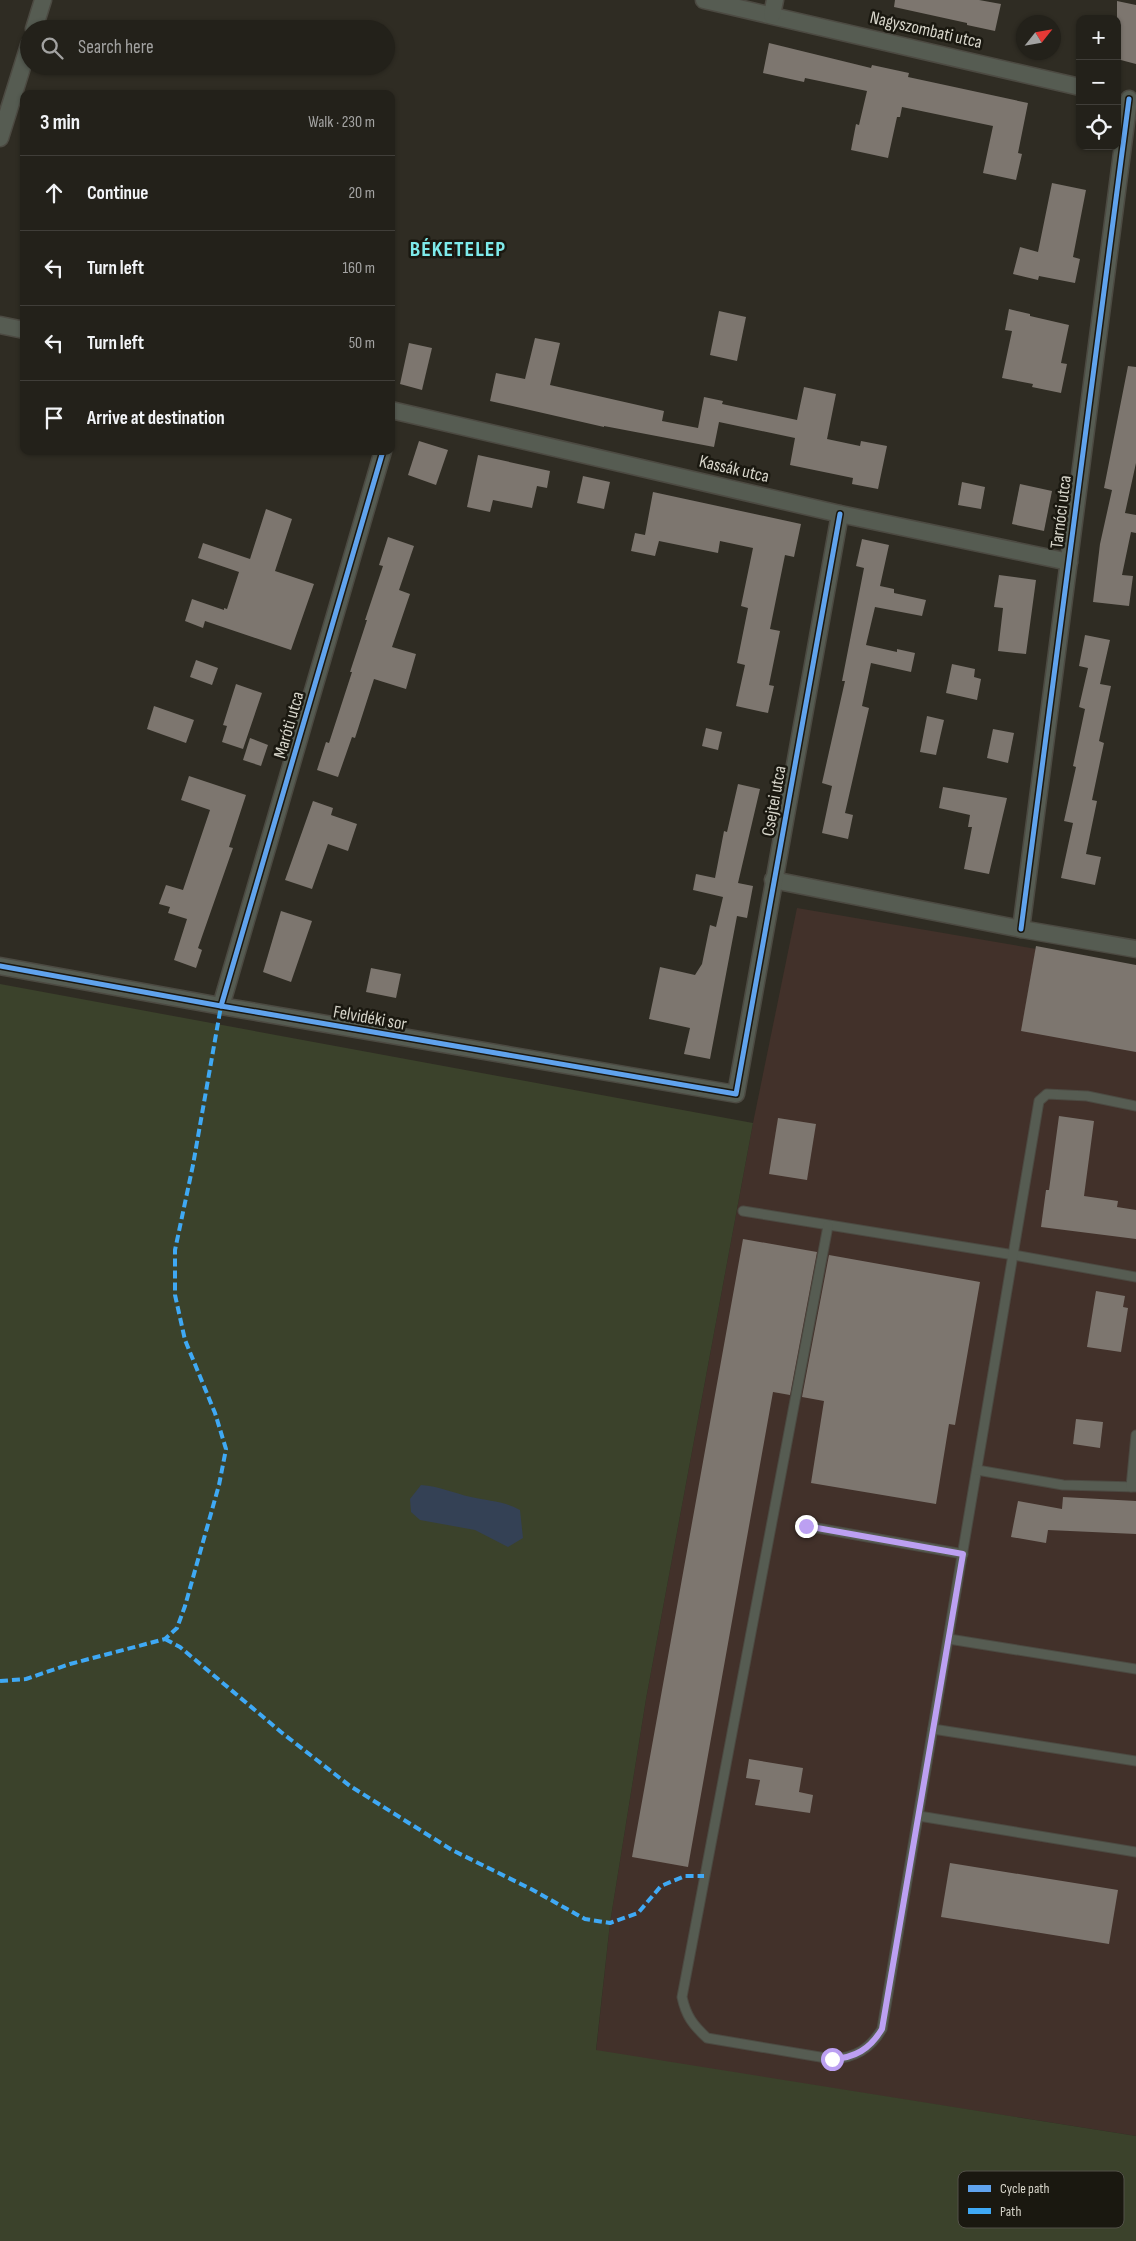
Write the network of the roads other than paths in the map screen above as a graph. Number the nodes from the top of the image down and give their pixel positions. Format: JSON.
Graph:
{"nodes":[{"id":1,"x":43,"y":0,"type":"edge"},
{"id":2,"x":704,"y":0,"type":"edge"},
{"id":3,"x":773,"y":7,"type":"edge"},
{"id":4,"x":37,"y":20,"type":"edge"},
{"id":5,"x":20,"y":74,"type":"edge"},
{"id":6,"x":1076,"y":86,"type":"edge"},
{"id":7,"x":1127,"y":98,"type":"edge"},
{"id":8,"x":0,"y":138,"type":"edge"},
{"id":9,"x":0,"y":325,"type":"edge"},
{"id":10,"x":20,"y":329,"type":"edge"},
{"id":11,"x":395,"y":415,"type":"edge"},
{"id":12,"x":382,"y":455,"type":"edge"},
{"id":13,"x":840,"y":514,"type":"junction"},
{"id":14,"x":1069,"y":562,"type":"junction"},
{"id":15,"x":773,"y":880,"type":"junction"},
{"id":16,"x":1021,"y":929,"type":"junction"},
{"id":17,"x":1136,"y":949,"type":"edge"},
{"id":18,"x":0,"y":966,"type":"edge"},
{"id":19,"x":221,"y":1006,"type":"junction"},
{"id":20,"x":736,"y":1094,"type":"joint"},
{"id":21,"x":1136,"y":1106,"type":"edge"},
{"id":22,"x":743,"y":1211,"type":"dead end"},
{"id":23,"x":828,"y":1226,"type":"junction"},
{"id":24,"x":1014,"y":1255,"type":"junction"},
{"id":25,"x":1136,"y":1277,"type":"edge"},
{"id":26,"x":1136,"y":1435,"type":"edge"},
{"id":27,"x":977,"y":1470,"type":"junction"},
{"id":28,"x":1134,"y":1487,"type":"edge"},
{"id":29,"x":806,"y":1526,"type":"dead end"},
{"id":30,"x":963,"y":1554,"type":"junction"},
{"id":31,"x":949,"y":1639,"type":"junction"},
{"id":32,"x":1136,"y":1669,"type":"edge"},
{"id":33,"x":933,"y":1729,"type":"junction"},
{"id":34,"x":1136,"y":1761,"type":"edge"},
{"id":35,"x":919,"y":1816,"type":"junction"},
{"id":36,"x":1136,"y":1852,"type":"edge"}],
"edges":[{"from":1,"to":4,"type":"street"},
{"from":2,"to":3,"type":"street","name":"Nagyszombati utca"},
{"from":3,"to":6,"type":"street","name":"Nagyszombati utca"},
{"from":5,"to":8,"type":"street"},
{"from":7,"to":14,"type":"street","name":"Tarnóci utca"},
{"from":9,"to":10,"type":"street"},
{"from":11,"to":13,"type":"street","name":"Kassák utca"},
{"from":12,"to":19,"type":"street","name":"Maróti utca"},
{"from":13,"to":14,"type":"street","name":"Kassák utca"},
{"from":13,"to":15,"type":"street","name":"Csejtei utca"},
{"from":14,"to":16,"type":"street","name":"Tarnóci utca"},
{"from":15,"to":16,"type":"street"},
{"from":15,"to":20,"type":"street","name":"Csejtei utca"},
{"from":16,"to":17,"type":"street"},
{"from":18,"to":19,"type":"street","name":"Felvidéki sor"},
{"from":19,"to":20,"type":"street","name":"Felvidéki sor"},
{"from":21,"to":24,"type":"lane"},
{"from":22,"to":23,"type":"lane"},
{"from":23,"to":24,"type":"lane"},
{"from":23,"to":35,"type":"lane"},
{"from":24,"to":25,"type":"lane"},
{"from":24,"to":27,"type":"lane"},
{"from":26,"to":28,"type":"lane"},
{"from":27,"to":28,"type":"lane"},
{"from":27,"to":30,"type":"lane"},
{"from":29,"to":30,"type":"lane"},
{"from":30,"to":31,"type":"lane"},
{"from":31,"to":32,"type":"lane"},
{"from":31,"to":33,"type":"lane"},
{"from":33,"to":34,"type":"lane"},
{"from":33,"to":35,"type":"lane"},
{"from":35,"to":36,"type":"lane"}]}
